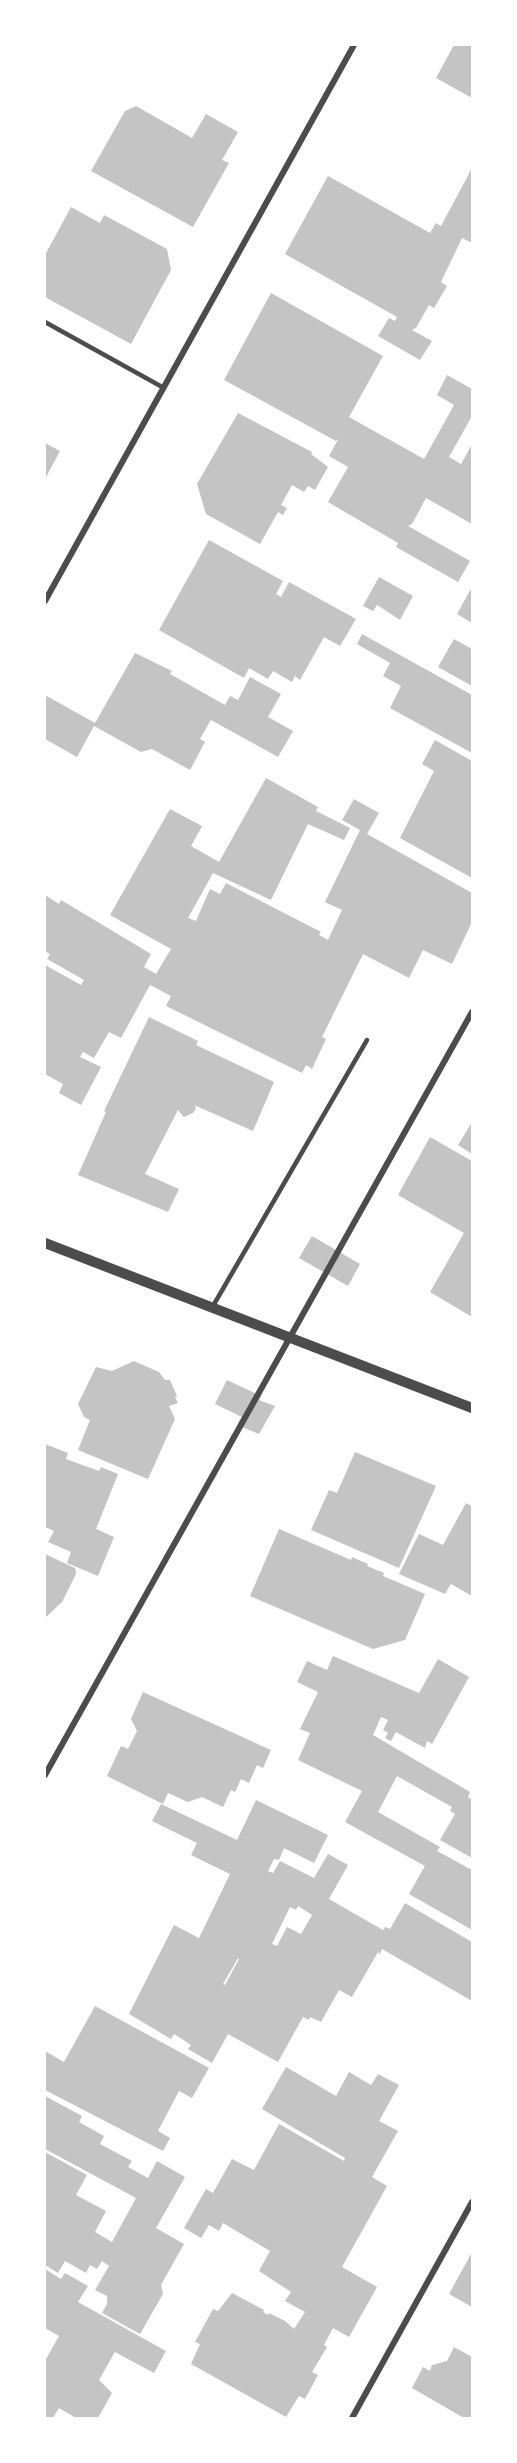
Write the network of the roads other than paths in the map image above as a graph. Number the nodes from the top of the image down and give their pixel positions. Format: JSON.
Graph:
{"nodes":[{"id":1,"x":354,"y":45,"type":"edge"},
{"id":2,"x":45,"y":322,"type":"edge"},
{"id":3,"x":164,"y":388,"type":"junction"},
{"id":4,"x":45,"y":601,"type":"edge"},
{"id":5,"x":472,"y":1012,"type":"edge"},
{"id":6,"x":367,"y":1040,"type":"dead end"},
{"id":7,"x":45,"y":1243,"type":"edge"},
{"id":8,"x":211,"y":1308,"type":"junction"},
{"id":9,"x":291,"y":1338,"type":"junction"},
{"id":10,"x":472,"y":1408,"type":"edge"},
{"id":11,"x":45,"y":1775,"type":"edge"},
{"id":12,"x":472,"y":2202,"type":"edge"},
{"id":13,"x":352,"y":2418,"type":"edge"}],
"edges":[{"from":1,"to":3,"type":"street"},
{"from":2,"to":3,"type":"lane"},
{"from":3,"to":4,"type":"street"},
{"from":5,"to":9,"type":"street"},
{"from":6,"to":8,"type":"lane"},
{"from":7,"to":8,"type":"street"},
{"from":8,"to":9,"type":"street"},
{"from":9,"to":10,"type":"street"},
{"from":9,"to":11,"type":"street"},
{"from":12,"to":13,"type":"street"}]}
